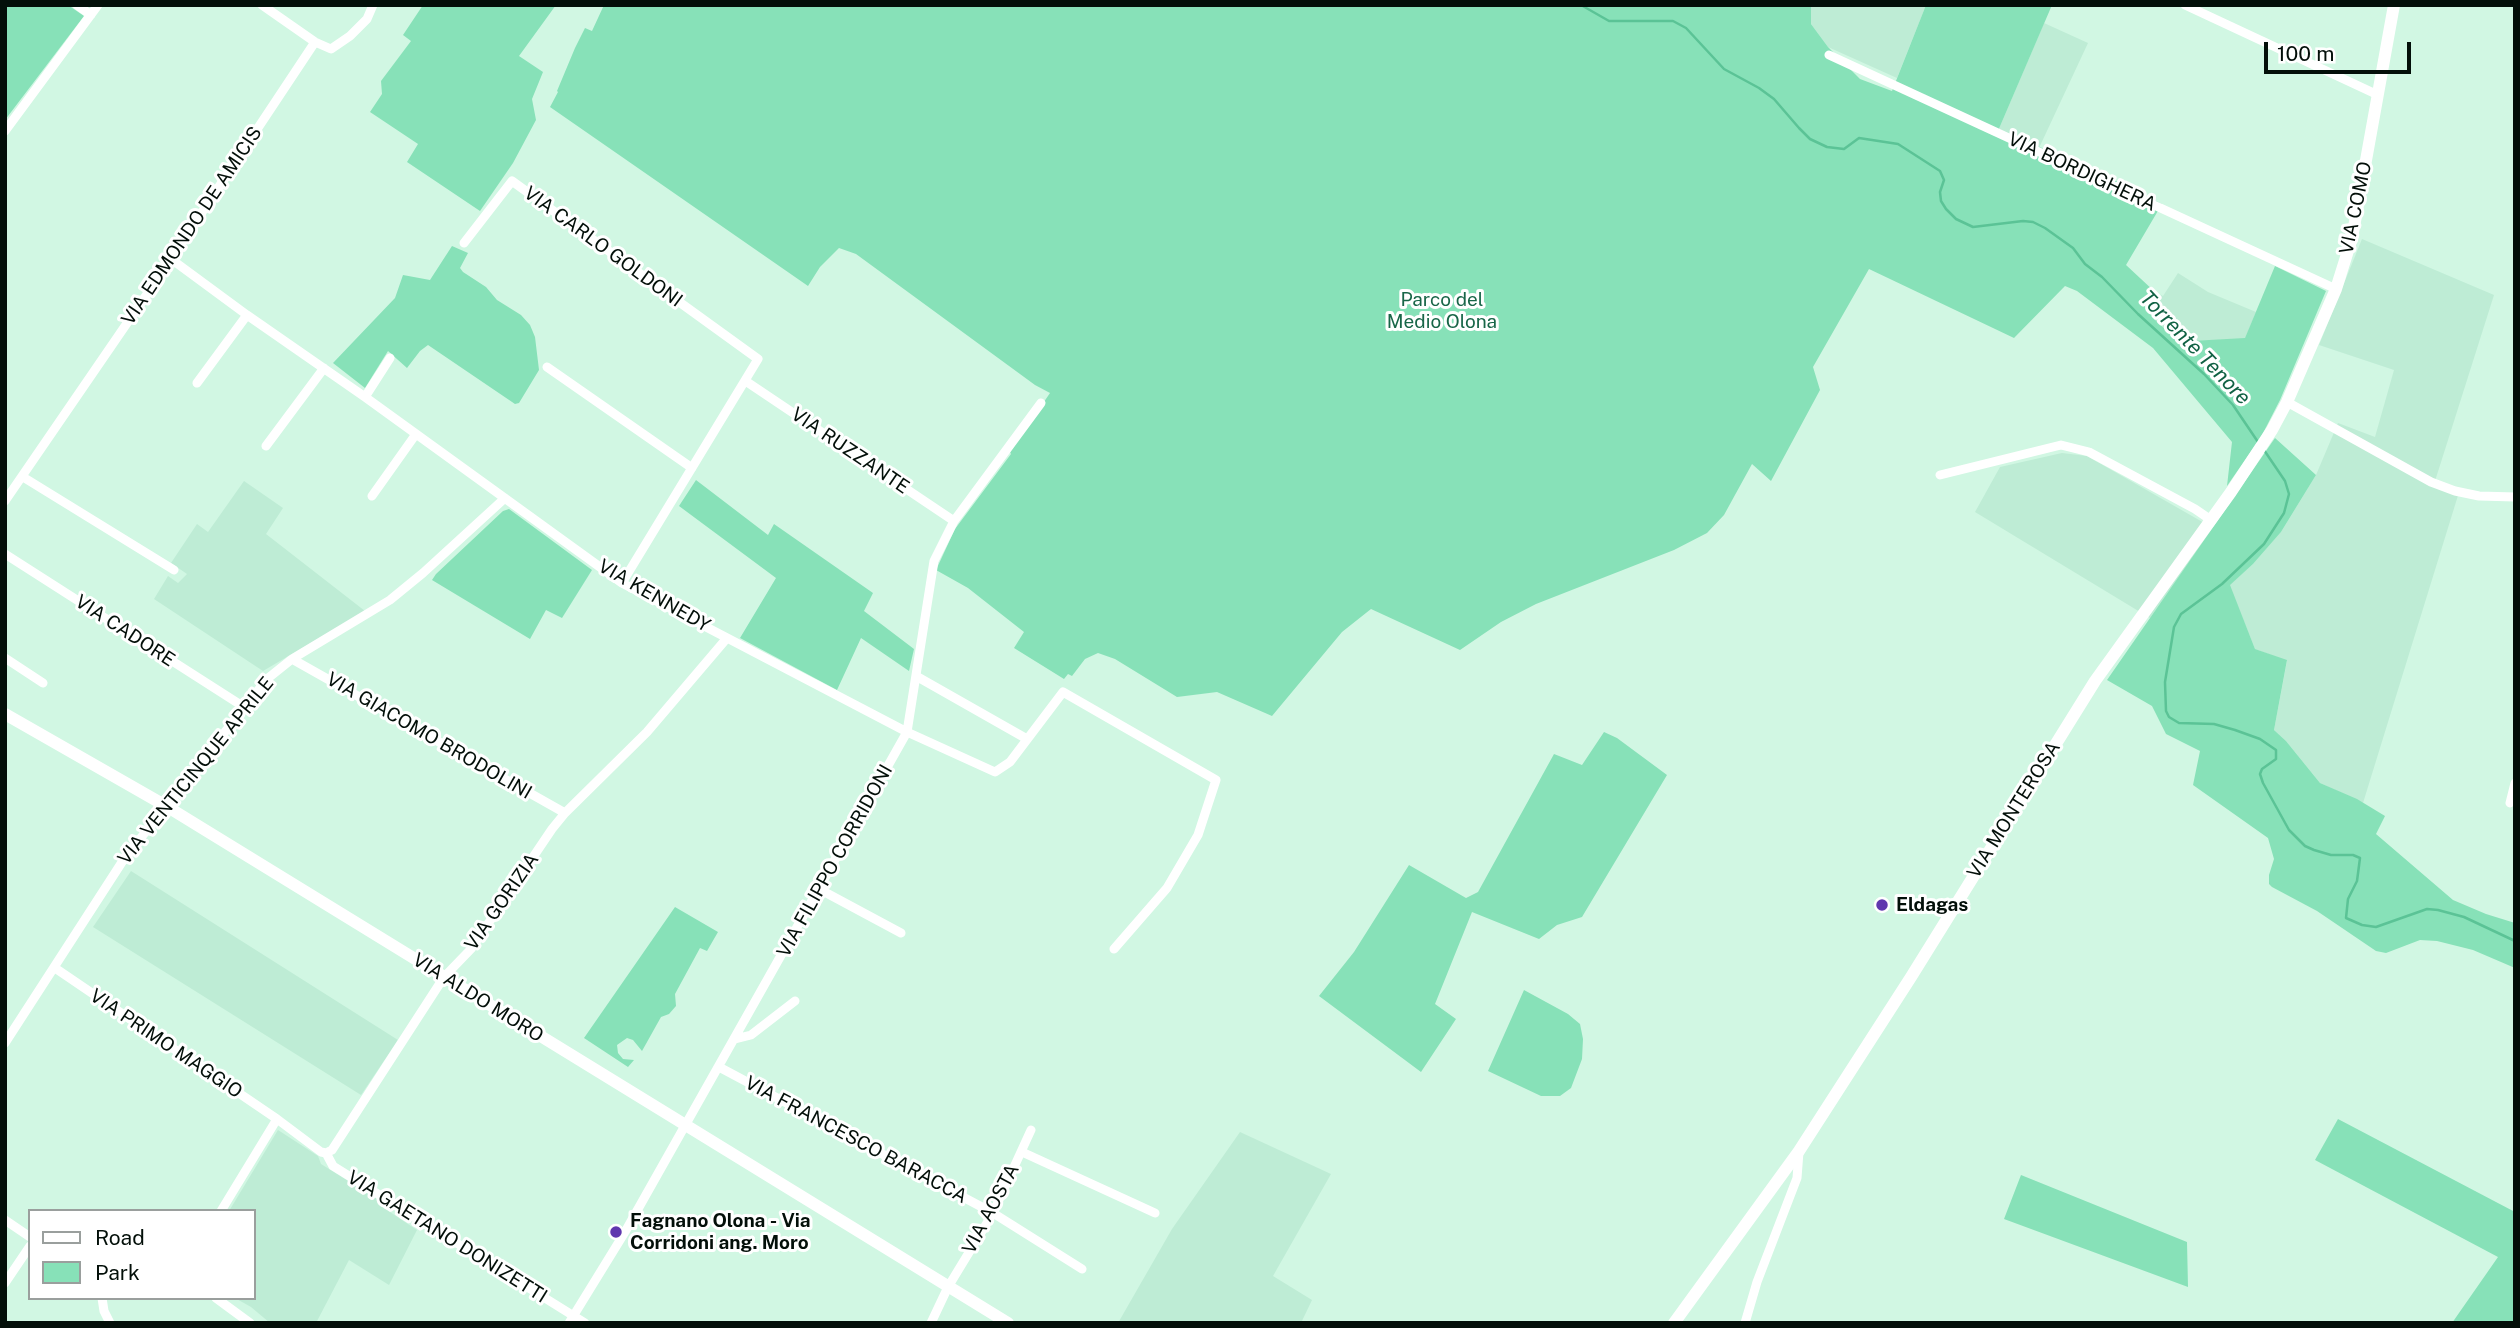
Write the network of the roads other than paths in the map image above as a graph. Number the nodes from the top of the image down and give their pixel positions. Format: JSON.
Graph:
{"nodes":[{"id":1,"x":77,"y":5,"type":"edge"},
{"id":2,"x":98,"y":5,"type":"edge"},
{"id":3,"x":262,"y":5,"type":"edge"},
{"id":4,"x":373,"y":5,"type":"edge"},
{"id":5,"x":2185,"y":5,"type":"edge"},
{"id":6,"x":2394,"y":5,"type":"edge"},
{"id":7,"x":91,"y":15,"type":"junction"},
{"id":8,"x":315,"y":42,"type":"junction"},
{"id":9,"x":1829,"y":55,"type":"dead end"},
{"id":10,"x":2378,"y":95,"type":"junction"},
{"id":11,"x":5,"y":131,"type":"edge"},
{"id":12,"x":464,"y":243,"type":"dead end"},
{"id":13,"x":171,"y":259,"type":"junction"},
{"id":14,"x":2336,"y":289,"type":"junction"},
{"id":15,"x":247,"y":315,"type":"junction"},
{"id":16,"x":390,"y":358,"type":"dead end"},
{"id":17,"x":547,"y":367,"type":"dead end"},
{"id":18,"x":324,"y":368,"type":"junction"},
{"id":19,"x":747,"y":382,"type":"junction"},
{"id":20,"x":197,"y":383,"type":"dead end"},
{"id":21,"x":365,"y":397,"type":"junction"},
{"id":22,"x":2287,"y":402,"type":"junction"},
{"id":23,"x":1041,"y":403,"type":"dead end"},
{"id":24,"x":416,"y":434,"type":"junction"},
{"id":25,"x":266,"y":446,"type":"dead end"},
{"id":26,"x":692,"y":468,"type":"junction"},
{"id":27,"x":1940,"y":475,"type":"dead end"},
{"id":28,"x":23,"y":477,"type":"junction"},
{"id":29,"x":372,"y":496,"type":"dead end"},
{"id":30,"x":2515,"y":497,"type":"edge"},
{"id":31,"x":505,"y":498,"type":"junction"},
{"id":32,"x":5,"y":501,"type":"edge"},
{"id":33,"x":2211,"y":520,"type":"junction"},
{"id":34,"x":954,"y":521,"type":"junction"},
{"id":35,"x":5,"y":554,"type":"edge"},
{"id":36,"x":174,"y":570,"type":"dead end"},
{"id":37,"x":622,"y":583,"type":"junction"},
{"id":38,"x":727,"y":638,"type":"junction"},
{"id":39,"x":5,"y":658,"type":"edge"},
{"id":40,"x":292,"y":659,"type":"junction"},
{"id":41,"x":916,"y":676,"type":"junction"},
{"id":42,"x":43,"y":683,"type":"dead end"},
{"id":43,"x":244,"y":707,"type":"junction"},
{"id":44,"x":5,"y":714,"type":"edge"},
{"id":45,"x":907,"y":732,"type":"junction"},
{"id":46,"x":1027,"y":739,"type":"junction"},
{"id":47,"x":2515,"y":783,"type":"edge"},
{"id":48,"x":2510,"y":803,"type":"dead end"},
{"id":49,"x":166,"y":806,"type":"junction"},
{"id":50,"x":565,"y":813,"type":"junction"},
{"id":51,"x":819,"y":889,"type":"junction"},
{"id":52,"x":901,"y":933,"type":"dead end"},
{"id":53,"x":1114,"y":949,"type":"dead end"},
{"id":54,"x":55,"y":968,"type":"junction"},
{"id":55,"x":444,"y":977,"type":"junction"},
{"id":56,"x":795,"y":1001,"type":"dead end"},
{"id":57,"x":735,"y":1039,"type":"junction"},
{"id":58,"x":5,"y":1043,"type":"edge"},
{"id":59,"x":719,"y":1067,"type":"junction"},
{"id":60,"x":277,"y":1119,"type":"junction"},
{"id":61,"x":685,"y":1126,"type":"junction"},
{"id":62,"x":1031,"y":1130,"type":"dead end"},
{"id":63,"x":1799,"y":1151,"type":"junction"},
{"id":64,"x":1022,"y":1152,"type":"junction"},
{"id":65,"x":326,"y":1153,"type":"junction"},
{"id":66,"x":222,"y":1209,"type":"edge"},
{"id":67,"x":993,"y":1213,"type":"junction"},
{"id":68,"x":1155,"y":1213,"type":"dead end"},
{"id":69,"x":5,"y":1220,"type":"edge"},
{"id":70,"x":28,"y":1236,"type":"edge"},
{"id":71,"x":28,"y":1250,"type":"edge"},
{"id":72,"x":1082,"y":1269,"type":"dead end"},
{"id":73,"x":5,"y":1283,"type":"edge"},
{"id":74,"x":948,"y":1287,"type":"junction"},
{"id":75,"x":103,"y":1300,"type":"edge"},
{"id":76,"x":219,"y":1300,"type":"edge"},
{"id":77,"x":571,"y":1319,"type":"edge"},
{"id":78,"x":110,"y":1323,"type":"edge"},
{"id":79,"x":250,"y":1323,"type":"edge"},
{"id":80,"x":585,"y":1323,"type":"edge"},
{"id":81,"x":931,"y":1323,"type":"edge"},
{"id":82,"x":1007,"y":1323,"type":"edge"},
{"id":83,"x":1674,"y":1323,"type":"edge"},
{"id":84,"x":1745,"y":1323,"type":"edge"}],
"edges":[{"from":1,"to":7,"type":"street"},
{"from":2,"to":7,"type":"street"},
{"from":3,"to":8,"type":"street"},
{"from":4,"to":8,"type":"street"},
{"from":5,"to":10,"type":"street"},
{"from":6,"to":10,"type":"main road","name":"VIA COMO"},
{"from":7,"to":11,"type":"street"},
{"from":8,"to":13,"type":"street","name":"VIA EDMONDO DE AMICIS"},
{"from":9,"to":14,"type":"street","name":"VIA BORDIGHERA"},
{"from":10,"to":14,"type":"main road","name":"VIA COMO"},
{"from":12,"to":19,"type":"street","name":"VIA CARLO GOLDONI"},
{"from":13,"to":15,"type":"street","name":"VIA KENNEDY"},
{"from":13,"to":28,"type":"street","name":"VIA EDMONDO DE AMICIS"},
{"from":14,"to":22,"type":"main road","name":"VIA COMO"},
{"from":15,"to":18,"type":"street","name":"VIA KENNEDY"},
{"from":15,"to":20,"type":"street"},
{"from":16,"to":21,"type":"street"},
{"from":17,"to":26,"type":"street"},
{"from":18,"to":21,"type":"street","name":"VIA KENNEDY"},
{"from":18,"to":25,"type":"street"},
{"from":19,"to":26,"type":"street"},
{"from":19,"to":34,"type":"street","name":"VIA RUZZANTE"},
{"from":21,"to":24,"type":"street","name":"VIA KENNEDY"},
{"from":22,"to":30,"type":"street"},
{"from":22,"to":33,"type":"main road","name":"VIA MONTEROSA"},
{"from":23,"to":34,"type":"street","name":"VIA FILIPPO CORRIDONI"},
{"from":24,"to":29,"type":"street"},
{"from":24,"to":31,"type":"street","name":"VIA KENNEDY"},
{"from":26,"to":37,"type":"street"},
{"from":27,"to":33,"type":"street"},
{"from":28,"to":32,"type":"street","name":"VIA EDMONDO DE AMICIS"},
{"from":28,"to":36,"type":"street"},
{"from":31,"to":37,"type":"street","name":"VIA KENNEDY"},
{"from":31,"to":40,"type":"street","name":"VIA VENTICINQUE APRILE"},
{"from":33,"to":63,"type":"main road","name":"VIA MONTEROSA"},
{"from":34,"to":41,"type":"street","name":"VIA FILIPPO CORRIDONI"},
{"from":35,"to":43,"type":"street","name":"VIA CADORE"},
{"from":37,"to":38,"type":"street","name":"VIA KENNEDY"},
{"from":38,"to":45,"type":"street","name":"VIA KENNEDY"},
{"from":38,"to":50,"type":"street","name":"VIA GORIZIA"},
{"from":39,"to":42,"type":"street"},
{"from":40,"to":43,"type":"street","name":"VIA VENTICINQUE APRILE"},
{"from":40,"to":50,"type":"street","name":"VIA GIACOMO BRODOLINI"},
{"from":41,"to":45,"type":"street","name":"VIA FILIPPO CORRIDONI"},
{"from":41,"to":46,"type":"street"},
{"from":43,"to":49,"type":"street","name":"VIA VENTICINQUE APRILE"},
{"from":44,"to":49,"type":"main road","name":"VIA ALDO MORO"},
{"from":45,"to":46,"type":"street","name":"VIA KENNEDY"},
{"from":45,"to":51,"type":"street","name":"VIA FILIPPO CORRIDONI"},
{"from":46,"to":53,"type":"street"},
{"from":47,"to":48,"type":"street"},
{"from":49,"to":54,"type":"street","name":"VIA VENTICINQUE APRILE"},
{"from":49,"to":55,"type":"main road","name":"VIA ALDO MORO"},
{"from":50,"to":55,"type":"street","name":"VIA GORIZIA"},
{"from":51,"to":52,"type":"street"},
{"from":51,"to":57,"type":"street","name":"VIA FILIPPO CORRIDONI"},
{"from":54,"to":58,"type":"street","name":"VIA VENTICINQUE APRILE"},
{"from":54,"to":60,"type":"street","name":"VIA PRIMO MAGGIO"},
{"from":55,"to":61,"type":"main road","name":"VIA ALDO MORO"},
{"from":55,"to":65,"type":"street","name":"VIA GORIZIA"},
{"from":56,"to":57,"type":"street"},
{"from":57,"to":59,"type":"street","name":"VIA FILIPPO CORRIDONI"},
{"from":59,"to":61,"type":"street","name":"VIA FILIPPO CORRIDONI"},
{"from":59,"to":67,"type":"street","name":"VIA FRANCESCO BARACCA"},
{"from":60,"to":65,"type":"street"},
{"from":60,"to":66,"type":"street"},
{"from":61,"to":74,"type":"main road","name":"VIA ALDO MORO"},
{"from":61,"to":77,"type":"street","name":"VIA FILIPPO CORRIDONI"},
{"from":62,"to":64,"type":"street","name":"VIA AOSTA"},
{"from":63,"to":83,"type":"main road","name":"VIA MONTEROSA"},
{"from":63,"to":84,"type":"street"},
{"from":64,"to":67,"type":"street","name":"VIA AOSTA"},
{"from":64,"to":68,"type":"street"},
{"from":65,"to":77,"type":"street","name":"VIA GAETANO DONIZETTI"},
{"from":67,"to":72,"type":"street","name":"VIA FRANCESCO BARACCA"},
{"from":67,"to":74,"type":"street","name":"VIA AOSTA"},
{"from":69,"to":70,"type":"street"},
{"from":71,"to":73,"type":"street"},
{"from":74,"to":81,"type":"street","name":"VIA AOSTA"},
{"from":74,"to":82,"type":"main road","name":"VIA ALDO MORO"},
{"from":75,"to":78,"type":"street"},
{"from":76,"to":79,"type":"street"},
{"from":77,"to":80,"type":"street","name":"VIA GAETANO DONIZETTI"}]}
